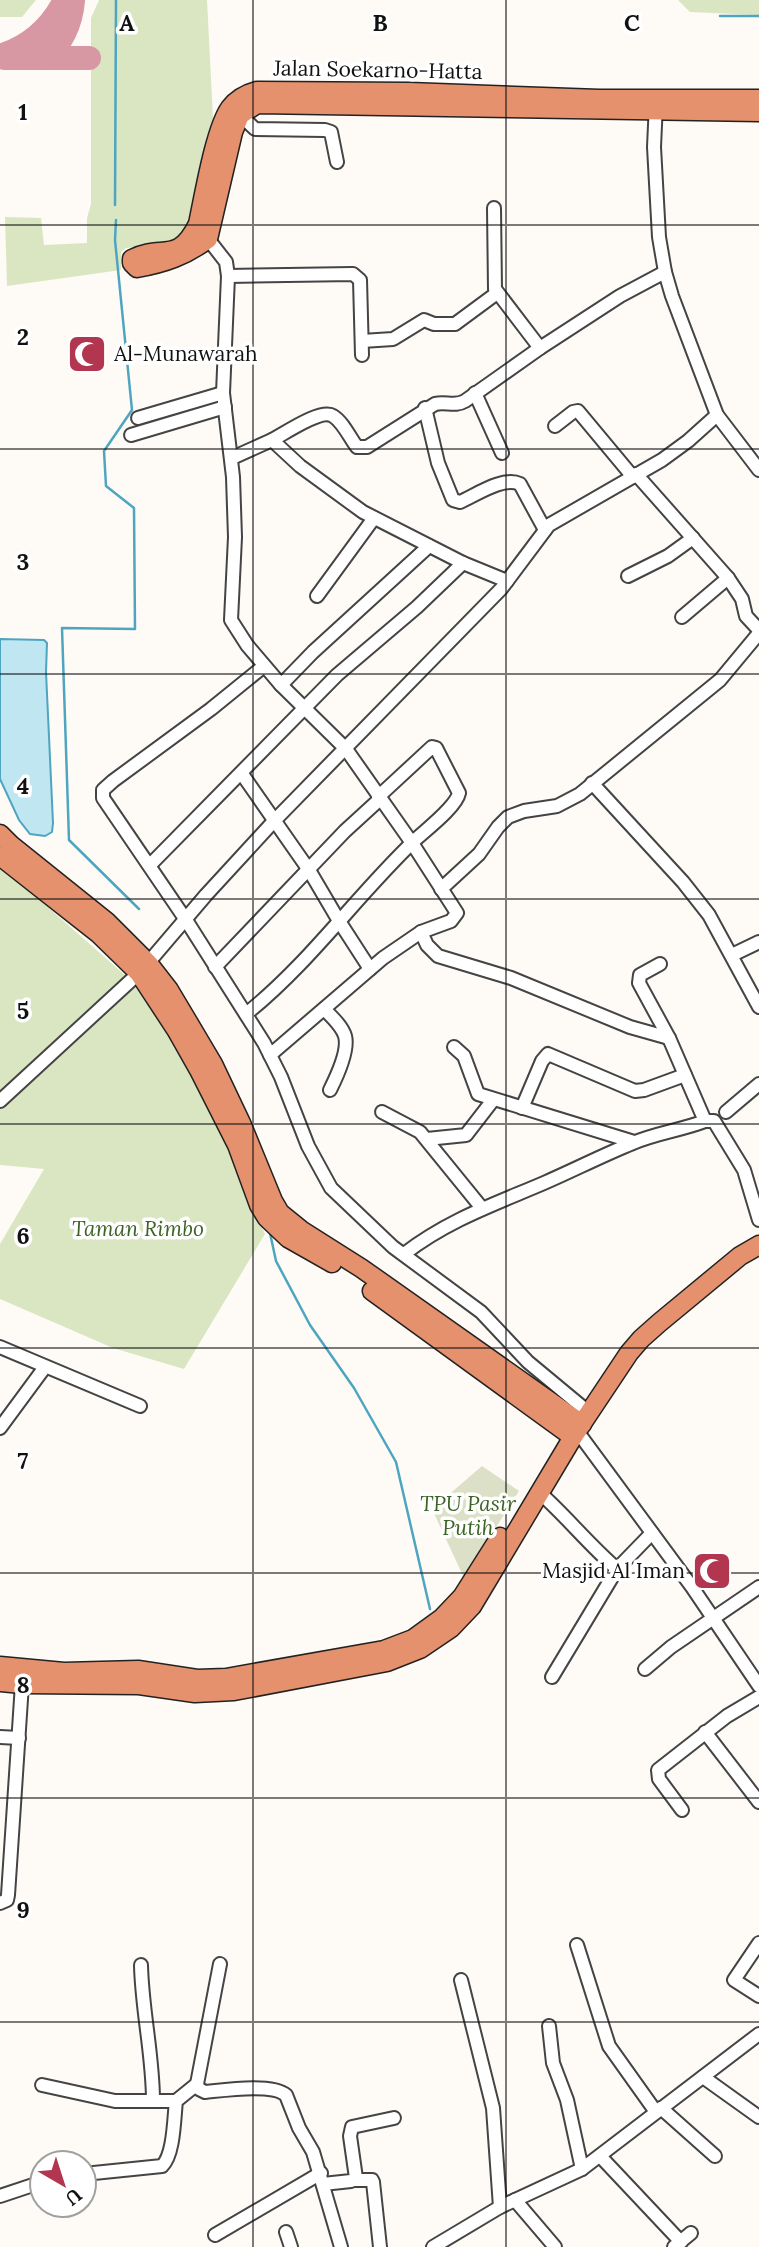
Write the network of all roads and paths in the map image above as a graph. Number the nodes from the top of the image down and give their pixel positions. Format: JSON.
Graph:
{"nodes":[{"id":1,"x":759,"y":99,"type":"edge"},
{"id":2,"x":656,"y":105,"type":"junction"},
{"id":3,"x":236,"y":110,"type":"junction"},
{"id":4,"x":759,"y":112,"type":"edge"},
{"id":5,"x":337,"y":162,"type":"dead end"},
{"id":6,"x":211,"y":195,"type":"junction"},
{"id":7,"x":494,"y":208,"type":"dead end"},
{"id":8,"x":208,"y":239,"type":"junction"},
{"id":9,"x":665,"y":272,"type":"junction"},
{"id":10,"x":228,"y":276,"type":"junction"},
{"id":11,"x":497,"y":293,"type":"junction"},
{"id":12,"x":362,"y":341,"type":"junction"},
{"id":13,"x":540,"y":348,"type":"junction"},
{"id":14,"x":362,"y":355,"type":"dead end"},
{"id":15,"x":223,"y":393,"type":"junction"},
{"id":16,"x":475,"y":393,"type":"junction"},
{"id":17,"x":225,"y":407,"type":"junction"},
{"id":18,"x":425,"y":408,"type":"junction"},
{"id":19,"x":717,"y":415,"type":"junction"},
{"id":20,"x":138,"y":418,"type":"dead end"},
{"id":21,"x":555,"y":426,"type":"dead end"},
{"id":22,"x":131,"y":435,"type":"dead end"},
{"id":23,"x":272,"y":440,"type":"junction"},
{"id":24,"x":502,"y":453,"type":"dead end"},
{"id":25,"x":232,"y":458,"type":"junction"},
{"id":26,"x":758,"y":466,"type":"edge"},
{"id":27,"x":635,"y":476,"type":"junction"},
{"id":28,"x":374,"y":518,"type":"junction"},
{"id":29,"x":545,"y":530,"type":"junction"},
{"id":30,"x":693,"y":538,"type":"junction"},
{"id":31,"x":429,"y":546,"type":"junction"},
{"id":32,"x":463,"y":564,"type":"junction"},
{"id":33,"x":628,"y":576,"type":"dead end"},
{"id":34,"x":728,"y":578,"type":"junction"},
{"id":35,"x":507,"y":581,"type":"junction"},
{"id":36,"x":317,"y":596,"type":"dead end"},
{"id":37,"x":682,"y":617,"type":"dead end"},
{"id":38,"x":759,"y":632,"type":"edge"},
{"id":39,"x":264,"y":666,"type":"junction"},
{"id":40,"x":281,"y":685,"type":"junction"},
{"id":41,"x":304,"y":708,"type":"junction"},
{"id":42,"x":346,"y":750,"type":"junction"},
{"id":43,"x":242,"y":774,"type":"junction"},
{"id":44,"x":592,"y":783,"type":"junction"},
{"id":45,"x":379,"y":798,"type":"junction"},
{"id":46,"x":274,"y":821,"type":"junction"},
{"id":47,"x":0,"y":834,"type":"edge"},
{"id":48,"x":412,"y":843,"type":"junction"},
{"id":49,"x":0,"y":856,"type":"edge"},
{"id":50,"x":150,"y":865,"type":"junction"},
{"id":51,"x":309,"y":870,"type":"junction"},
{"id":52,"x":441,"y":889,"type":"junction"},
{"id":53,"x":186,"y":920,"type":"junction"},
{"id":54,"x":339,"y":921,"type":"junction"},
{"id":55,"x":421,"y":932,"type":"junction"},
{"id":56,"x":759,"y":942,"type":"edge"},
{"id":57,"x":732,"y":955,"type":"junction"},
{"id":58,"x":660,"y":964,"type":"dead end"},
{"id":59,"x":215,"y":967,"type":"junction"},
{"id":60,"x":144,"y":968,"type":"junction"},
{"id":61,"x":370,"y":969,"type":"junction"},
{"id":62,"x":759,"y":1007,"type":"edge"},
{"id":63,"x":324,"y":1009,"type":"junction"},
{"id":64,"x":246,"y":1014,"type":"junction"},
{"id":65,"x":669,"y":1038,"type":"junction"},
{"id":66,"x":454,"y":1047,"type":"dead end"},
{"id":67,"x":270,"y":1055,"type":"junction"},
{"id":68,"x":685,"y":1074,"type":"junction"},
{"id":69,"x":759,"y":1084,"type":"edge"},
{"id":70,"x":330,"y":1090,"type":"dead end"},
{"id":71,"x":494,"y":1100,"type":"junction"},
{"id":72,"x":0,"y":1101,"type":"edge"},
{"id":73,"x":522,"y":1108,"type":"junction"},
{"id":74,"x":382,"y":1112,"type":"dead end"},
{"id":75,"x":726,"y":1112,"type":"dead end"},
{"id":76,"x":705,"y":1121,"type":"junction"},
{"id":77,"x":427,"y":1139,"type":"junction"},
{"id":78,"x":634,"y":1142,"type":"junction"},
{"id":79,"x":481,"y":1207,"type":"junction"},
{"id":80,"x":759,"y":1220,"type":"edge"},
{"id":81,"x":759,"y":1233,"type":"edge"},
{"id":82,"x":759,"y":1245,"type":"edge"},
{"id":83,"x":404,"y":1254,"type":"junction"},
{"id":84,"x":637,"y":1334,"type":"junction"},
{"id":85,"x":0,"y":1347,"type":"edge"},
{"id":86,"x":45,"y":1367,"type":"junction"},
{"id":87,"x":140,"y":1406,"type":"dead end"},
{"id":88,"x":575,"y":1424,"type":"junction"},
{"id":89,"x":0,"y":1428,"type":"edge"},
{"id":90,"x":540,"y":1493,"type":"junction"},
{"id":91,"x":652,"y":1533,"type":"junction"},
{"id":92,"x":617,"y":1569,"type":"junction"},
{"id":93,"x":759,"y":1587,"type":"edge"},
{"id":94,"x":712,"y":1618,"type":"junction"},
{"id":95,"x":352,"y":1662,"type":"junction"},
{"id":96,"x":0,"y":1666,"type":"edge"},
{"id":97,"x":645,"y":1670,"type":"dead end"},
{"id":98,"x":552,"y":1677,"type":"dead end"},
{"id":99,"x":0,"y":1682,"type":"edge"},
{"id":100,"x":22,"y":1685,"type":"junction"},
{"id":101,"x":759,"y":1686,"type":"edge"},
{"id":102,"x":759,"y":1697,"type":"edge"},
{"id":103,"x":705,"y":1732,"type":"junction"},
{"id":104,"x":0,"y":1737,"type":"edge"},
{"id":105,"x":19,"y":1738,"type":"junction"},
{"id":106,"x":759,"y":1801,"type":"edge"},
{"id":107,"x":682,"y":1810,"type":"dead end"},
{"id":108,"x":0,"y":1903,"type":"edge"},
{"id":109,"x":759,"y":1942,"type":"edge"},
{"id":110,"x":577,"y":1945,"type":"dead end"},
{"id":111,"x":220,"y":1964,"type":"dead end"},
{"id":112,"x":141,"y":1965,"type":"dead end"},
{"id":113,"x":461,"y":1980,"type":"dead end"},
{"id":114,"x":759,"y":1996,"type":"edge"},
{"id":115,"x":549,"y":2026,"type":"dead end"},
{"id":116,"x":759,"y":2034,"type":"edge"},
{"id":117,"x":703,"y":2077,"type":"junction"},
{"id":118,"x":197,"y":2084,"type":"junction"},
{"id":119,"x":42,"y":2085,"type":"dead end"},
{"id":120,"x":153,"y":2101,"type":"junction"},
{"id":121,"x":176,"y":2101,"type":"junction"},
{"id":122,"x":658,"y":2110,"type":"junction"},
{"id":123,"x":759,"y":2117,"type":"edge"},
{"id":124,"x":394,"y":2118,"type":"dead end"},
{"id":125,"x":600,"y":2156,"type":"junction"},
{"id":126,"x":715,"y":2156,"type":"dead end"},
{"id":127,"x":582,"y":2169,"type":"junction"},
{"id":128,"x":98,"y":2173,"type":"edge"},
{"id":129,"x":322,"y":2178,"type":"junction"},
{"id":130,"x":354,"y":2180,"type":"junction"},
{"id":131,"x":28,"y":2187,"type":"edge"},
{"id":132,"x":0,"y":2196,"type":"edge"},
{"id":133,"x":515,"y":2200,"type":"junction"},
{"id":134,"x":500,"y":2207,"type":"junction"},
{"id":135,"x":286,"y":2232,"type":"dead end"},
{"id":136,"x":215,"y":2235,"type":"dead end"},
{"id":137,"x":682,"y":2241,"type":"edge"},
{"id":138,"x":548,"y":2245,"type":"edge"},
{"id":139,"x":291,"y":2247,"type":"edge"},
{"id":140,"x":341,"y":2247,"type":"edge"},
{"id":141,"x":380,"y":2247,"type":"edge"},
{"id":142,"x":433,"y":2247,"type":"edge"}],
"edges":[{"from":1,"to":2,"type":"highway","name":"Jalan Soekarno-Hatta"},
{"from":2,"to":3,"type":"highway","name":"Jalan Soekarno-Hatta"},
{"from":2,"to":4,"type":"highway","name":"Jalan Soekarno-Hatta"},
{"from":2,"to":9,"type":"street"},
{"from":3,"to":5,"type":"street"},
{"from":3,"to":6,"type":"highway"},
{"from":6,"to":8,"type":"highway"},
{"from":6,"to":8,"type":"highway"},
{"from":7,"to":11,"type":"street"},
{"from":8,"to":10,"type":"street"},
{"from":9,"to":13,"type":"street"},
{"from":9,"to":19,"type":"street"},
{"from":10,"to":12,"type":"street"},
{"from":10,"to":15,"type":"street"},
{"from":11,"to":12,"type":"street"},
{"from":11,"to":13,"type":"street"},
{"from":12,"to":14,"type":"street"},
{"from":13,"to":16,"type":"street"},
{"from":15,"to":17,"type":"street"},
{"from":15,"to":20,"type":"street"},
{"from":16,"to":18,"type":"street"},
{"from":16,"to":24,"type":"street"},
{"from":17,"to":22,"type":"street"},
{"from":17,"to":25,"type":"street"},
{"from":18,"to":23,"type":"street"},
{"from":18,"to":29,"type":"street"},
{"from":19,"to":26,"type":"street"},
{"from":19,"to":27,"type":"street"},
{"from":21,"to":27,"type":"street"},
{"from":23,"to":25,"type":"street"},
{"from":23,"to":28,"type":"street"},
{"from":25,"to":39,"type":"street"},
{"from":27,"to":29,"type":"street"},
{"from":27,"to":30,"type":"street"},
{"from":28,"to":31,"type":"street"},
{"from":28,"to":36,"type":"street"},
{"from":29,"to":35,"type":"street"},
{"from":30,"to":33,"type":"street"},
{"from":30,"to":34,"type":"street"},
{"from":31,"to":32,"type":"street"},
{"from":31,"to":40,"type":"street"},
{"from":32,"to":35,"type":"street"},
{"from":32,"to":41,"type":"street"},
{"from":34,"to":37,"type":"street"},
{"from":34,"to":38,"type":"street"},
{"from":35,"to":42,"type":"street"},
{"from":38,"to":44,"type":"street"},
{"from":39,"to":40,"type":"street"},
{"from":39,"to":50,"type":"street"},
{"from":40,"to":41,"type":"street"},
{"from":41,"to":42,"type":"street"},
{"from":41,"to":43,"type":"street"},
{"from":42,"to":45,"type":"street"},
{"from":42,"to":46,"type":"street"},
{"from":43,"to":46,"type":"street"},
{"from":43,"to":50,"type":"street"},
{"from":44,"to":52,"type":"street"},
{"from":44,"to":57,"type":"street"},
{"from":45,"to":48,"type":"street"},
{"from":45,"to":48,"type":"street"},
{"from":45,"to":51,"type":"street"},
{"from":46,"to":51,"type":"street"},
{"from":46,"to":53,"type":"street"},
{"from":47,"to":60,"type":"highway"},
{"from":48,"to":52,"type":"street"},
{"from":48,"to":54,"type":"street"},
{"from":49,"to":60,"type":"highway"},
{"from":50,"to":53,"type":"street"},
{"from":51,"to":54,"type":"street"},
{"from":51,"to":59,"type":"street"},
{"from":52,"to":55,"type":"street"},
{"from":53,"to":59,"type":"street"},
{"from":53,"to":60,"type":"street"},
{"from":54,"to":61,"type":"street"},
{"from":54,"to":64,"type":"street"},
{"from":55,"to":61,"type":"street"},
{"from":55,"to":65,"type":"street"},
{"from":56,"to":57,"type":"street"},
{"from":57,"to":62,"type":"street"},
{"from":58,"to":65,"type":"street"},
{"from":59,"to":64,"type":"street"},
{"from":60,"to":72,"type":"street"},
{"from":60,"to":88,"type":"highway"},
{"from":61,"to":63,"type":"street"},
{"from":63,"to":67,"type":"street"},
{"from":63,"to":70,"type":"street"},
{"from":64,"to":67,"type":"street"},
{"from":65,"to":68,"type":"street"},
{"from":66,"to":71,"type":"street"},
{"from":67,"to":83,"type":"street"},
{"from":68,"to":73,"type":"street"},
{"from":68,"to":76,"type":"street"},
{"from":69,"to":75,"type":"street"},
{"from":71,"to":73,"type":"street"},
{"from":71,"to":77,"type":"street"},
{"from":73,"to":78,"type":"street"},
{"from":74,"to":77,"type":"street"},
{"from":76,"to":78,"type":"street"},
{"from":76,"to":80,"type":"street"},
{"from":77,"to":79,"type":"street"},
{"from":78,"to":79,"type":"street"},
{"from":79,"to":83,"type":"street"},
{"from":81,"to":84,"type":"highway"},
{"from":82,"to":84,"type":"highway"},
{"from":83,"to":88,"type":"street"},
{"from":84,"to":88,"type":"highway"},
{"from":85,"to":86,"type":"street"},
{"from":86,"to":87,"type":"street"},
{"from":86,"to":89,"type":"street"},
{"from":88,"to":90,"type":"highway"},
{"from":88,"to":91,"type":"street"},
{"from":88,"to":95,"type":"highway"},
{"from":90,"to":92,"type":"street"},
{"from":90,"to":95,"type":"highway"},
{"from":91,"to":92,"type":"street"},
{"from":91,"to":94,"type":"street"},
{"from":92,"to":98,"type":"street"},
{"from":93,"to":94,"type":"street"},
{"from":94,"to":97,"type":"street"},
{"from":94,"to":101,"type":"street"},
{"from":95,"to":96,"type":"highway"},
{"from":95,"to":100,"type":"highway"},
{"from":99,"to":100,"type":"highway"},
{"from":100,"to":105,"type":"street"},
{"from":102,"to":103,"type":"street"},
{"from":103,"to":106,"type":"street"},
{"from":103,"to":107,"type":"street"},
{"from":104,"to":105,"type":"street"},
{"from":105,"to":108,"type":"street"},
{"from":109,"to":114,"type":"street"},
{"from":110,"to":122,"type":"street"},
{"from":111,"to":118,"type":"street"},
{"from":112,"to":120,"type":"street"},
{"from":113,"to":134,"type":"street"},
{"from":115,"to":127,"type":"street"},
{"from":116,"to":117,"type":"street"},
{"from":117,"to":122,"type":"street"},
{"from":117,"to":123,"type":"street"},
{"from":118,"to":121,"type":"street"},
{"from":118,"to":129,"type":"street"},
{"from":119,"to":120,"type":"street"},
{"from":120,"to":121,"type":"street"},
{"from":121,"to":128,"type":"street"},
{"from":122,"to":125,"type":"street"},
{"from":122,"to":126,"type":"street"},
{"from":124,"to":130,"type":"street"},
{"from":125,"to":127,"type":"street"},
{"from":125,"to":137,"type":"street"},
{"from":127,"to":133,"type":"street"},
{"from":129,"to":130,"type":"street"},
{"from":129,"to":136,"type":"street"},
{"from":129,"to":140,"type":"street"},
{"from":130,"to":141,"type":"street"},
{"from":131,"to":132,"type":"street"},
{"from":133,"to":134,"type":"street"},
{"from":133,"to":138,"type":"street"},
{"from":134,"to":142,"type":"street"},
{"from":135,"to":139,"type":"street"}]}
